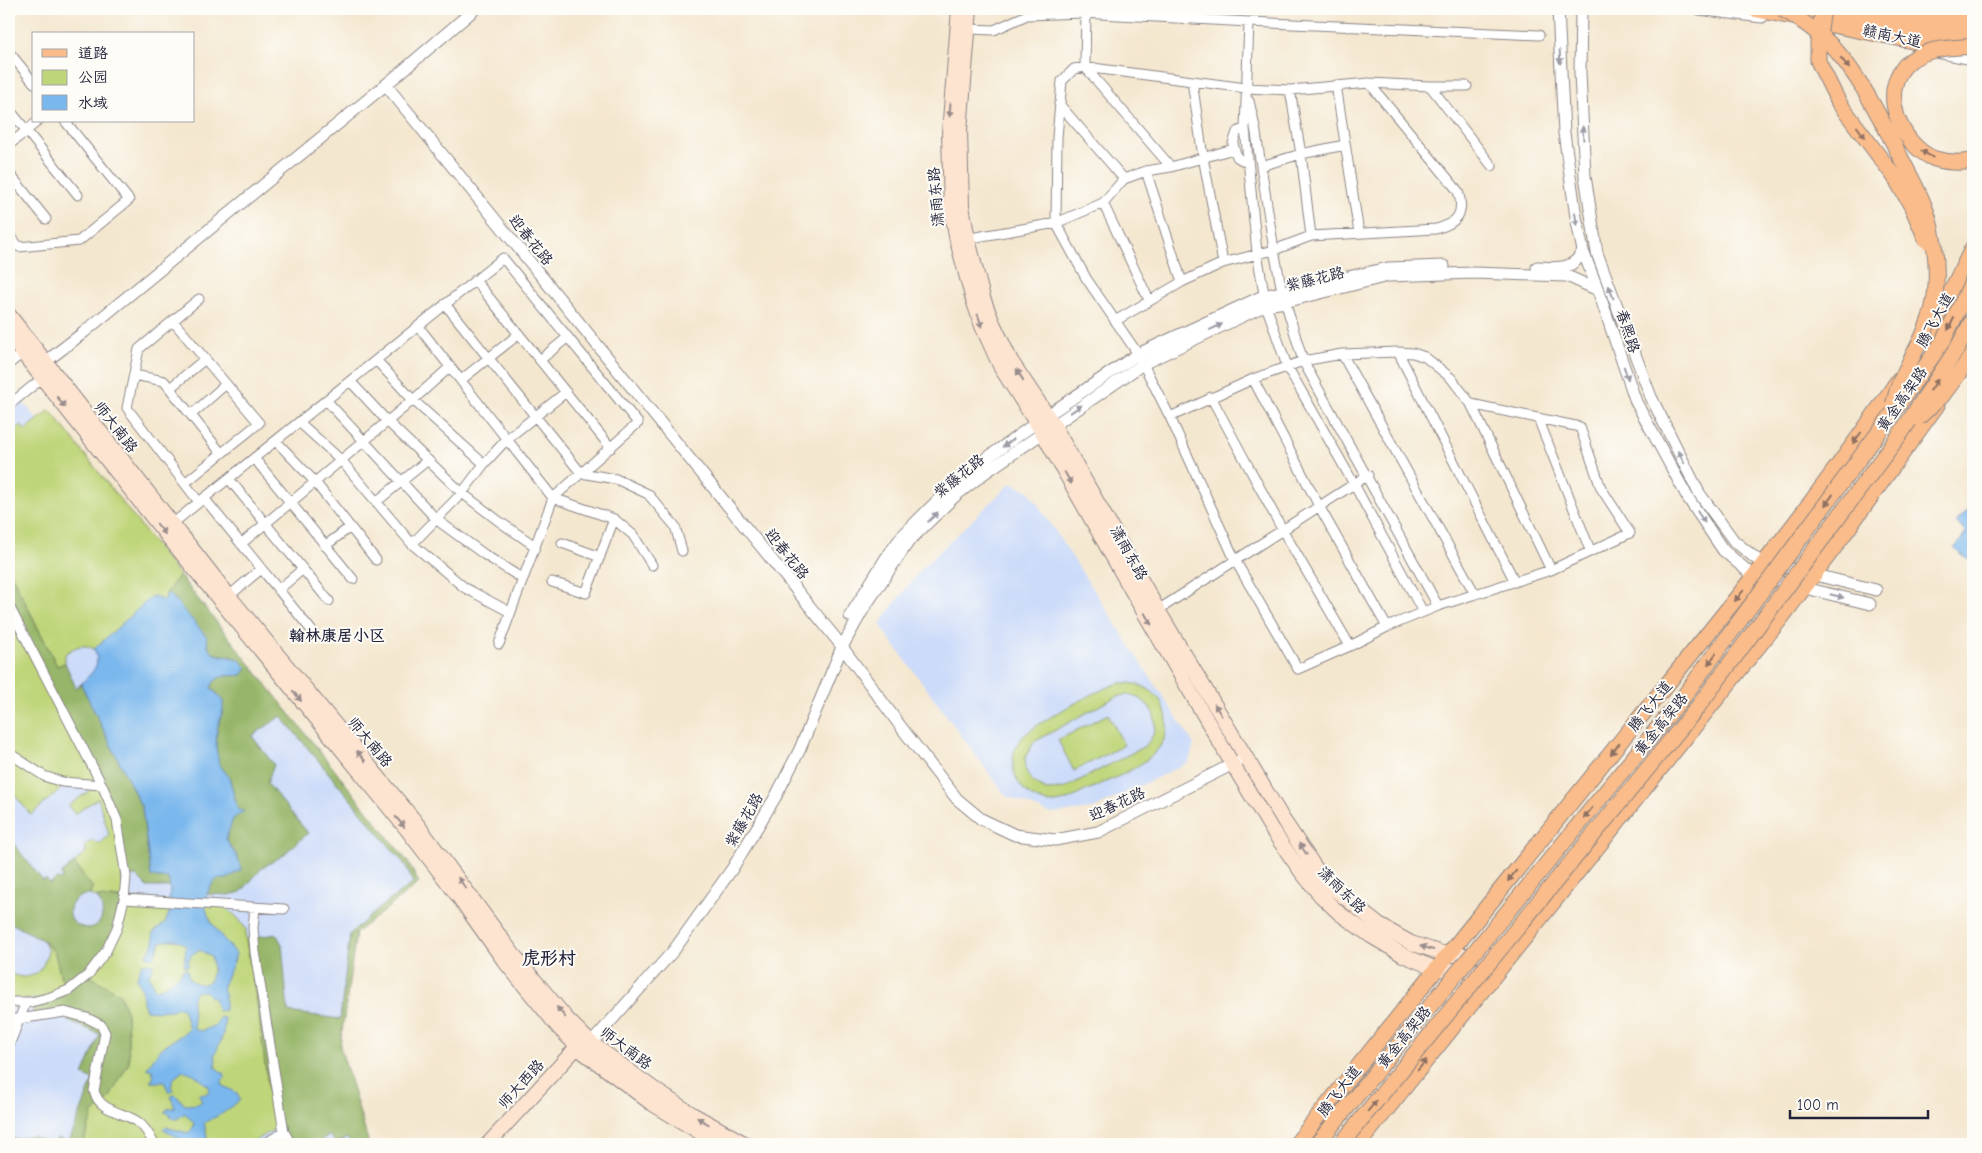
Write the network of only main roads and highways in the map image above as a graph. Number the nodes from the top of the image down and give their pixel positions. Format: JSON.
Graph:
{"nodes":[{"id":1,"x":959,"y":9,"type":"edge"},
{"id":2,"x":970,"y":9,"type":"edge"},
{"id":3,"x":1753,"y":9,"type":"edge"},
{"id":4,"x":1782,"y":9,"type":"edge"},
{"id":5,"x":1796,"y":9,"type":"edge"},
{"id":6,"x":1823,"y":9,"type":"edge"},
{"id":7,"x":1867,"y":9,"type":"edge"},
{"id":8,"x":1927,"y":9,"type":"edge"},
{"id":9,"x":1973,"y":19,"type":"edge"},
{"id":10,"x":1973,"y":31,"type":"edge"},
{"id":11,"x":1973,"y":45,"type":"edge"},
{"id":12,"x":1973,"y":53,"type":"edge"},
{"id":13,"x":1973,"y":162,"type":"edge"},
{"id":14,"x":962,"y":240,"type":"junction"},
{"id":15,"x":1973,"y":247,"type":"edge"},
{"id":16,"x":1936,"y":279,"type":"junction"},
{"id":17,"x":1973,"y":280,"type":"edge"},
{"id":18,"x":9,"y":315,"type":"edge"},
{"id":19,"x":1973,"y":319,"type":"edge"},
{"id":20,"x":9,"y":336,"type":"edge"},
{"id":21,"x":27,"y":349,"type":"junction"},
{"id":22,"x":1973,"y":352,"type":"edge"},
{"id":23,"x":44,"y":370,"type":"junction"},
{"id":24,"x":1890,"y":417,"type":"junction"},
{"id":25,"x":1044,"y":424,"type":"junction"},
{"id":26,"x":1902,"y":432,"type":"junction"},
{"id":27,"x":1448,"y":955,"type":"junction"},
{"id":28,"x":1510,"y":955,"type":"junction"},
{"id":29,"x":1436,"y":969,"type":"junction"},
{"id":30,"x":1496,"y":973,"type":"junction"},
{"id":31,"x":584,"y":1045,"type":"junction"},
{"id":32,"x":488,"y":1144,"type":"edge"},
{"id":33,"x":500,"y":1144,"type":"edge"},
{"id":34,"x":719,"y":1144,"type":"edge"},
{"id":35,"x":746,"y":1144,"type":"edge"},
{"id":36,"x":1296,"y":1144,"type":"edge"},
{"id":37,"x":1317,"y":1144,"type":"edge"},
{"id":38,"x":1341,"y":1144,"type":"edge"},
{"id":39,"x":1359,"y":1144,"type":"edge"}],
"edges":[{"from":1,"to":14,"type":"main road","name":"潇雨东路","one_way":true},
{"from":2,"to":14,"type":"main road","name":"潇雨东路"},
{"from":3,"to":12,"type":"main road","name":"赣南大道"},
{"from":4,"to":16,"type":"main road","one_way":true,"bridge":true},
{"from":5,"to":11,"type":"main road","bridge":true},
{"from":6,"to":16,"type":"main road","one_way":true,"bridge":true},
{"from":7,"to":10,"type":"main road"},
{"from":8,"to":9,"type":"main road"},
{"from":13,"to":11,"type":"main road","one_way":true,"bridge":true},
{"from":14,"to":25,"type":"main road","name":"潇雨东路"},
{"from":15,"to":27,"type":"main road","name":"腾飞大道","one_way":true},
{"from":16,"to":24,"type":"main road","bridge":true},
{"from":17,"to":24,"type":"main road","name":"黄金高架路","one_way":true,"bridge":true},
{"from":18,"to":21,"type":"main road","name":"师大南路"},
{"from":26,"to":19,"type":"main road","name":"黄金高架路","one_way":true,"bridge":true},
{"from":20,"to":21,"type":"main road","name":"师大南路"},
{"from":21,"to":23,"type":"main road","name":"师大南路"},
{"from":22,"to":26,"type":"main road","bridge":true},
{"from":22,"to":28,"type":"main road"},
{"from":31,"to":23,"type":"main road","name":"师大南路","one_way":true},
{"from":23,"to":31,"type":"main road","name":"师大南路","one_way":true},
{"from":24,"to":37,"type":"main road","name":"黄金高架路","one_way":true,"bridge":true},
{"from":27,"to":25,"type":"main road","name":"潇雨东路","one_way":true},
{"from":25,"to":29,"type":"main road","name":"潇雨东路","one_way":true},
{"from":38,"to":26,"type":"main road","name":"黄金高架路","one_way":true,"bridge":true},
{"from":27,"to":28,"type":"main road","name":"潇雨东路"},
{"from":27,"to":29,"type":"main road","name":"腾飞大道"},
{"from":28,"to":30,"type":"main road"},
{"from":29,"to":30,"type":"main road","name":"潇雨东路"},
{"from":29,"to":36,"type":"main road","name":"腾飞大道"},
{"from":39,"to":30,"type":"main road","one_way":true},
{"from":31,"to":32,"type":"main road","name":"师大西路"},
{"from":31,"to":33,"type":"main road","name":"师大西路"},
{"from":31,"to":34,"type":"main road","name":"师大南路"},
{"from":35,"to":31,"type":"main road","name":"师大南路","one_way":true}]}
